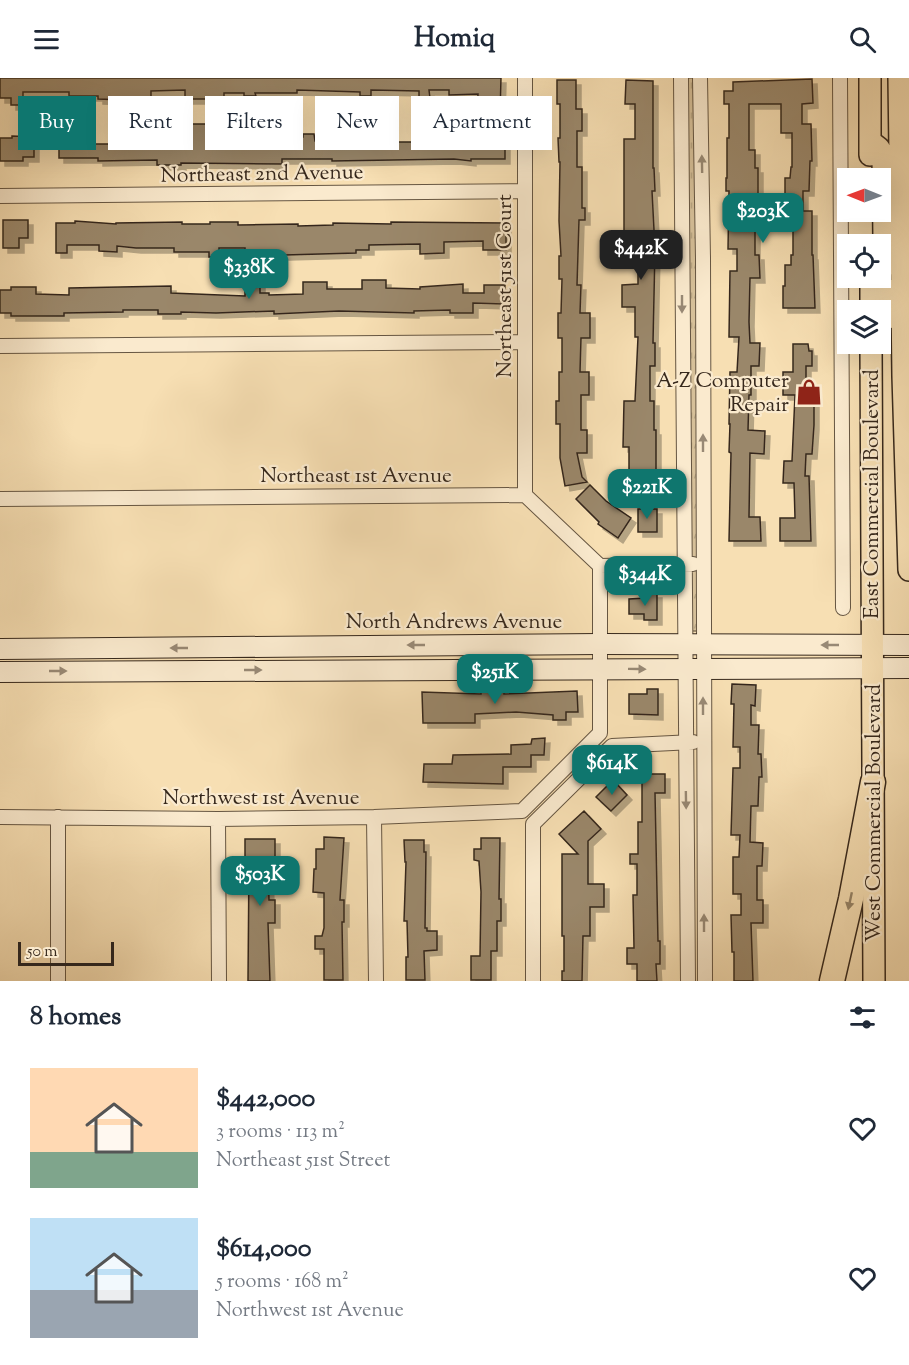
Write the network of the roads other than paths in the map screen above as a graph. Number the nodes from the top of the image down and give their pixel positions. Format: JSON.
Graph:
{"nodes":[{"id":1,"x":525,"y":78,"type":"edge"},
{"id":2,"x":681,"y":78,"type":"edge"},
{"id":3,"x":700,"y":78,"type":"edge"},
{"id":4,"x":840,"y":78,"type":"edge"},
{"id":5,"x":870,"y":78,"type":"edge"},
{"id":6,"x":899,"y":78,"type":"edge"},
{"id":7,"x":870,"y":141,"type":"junction"},
{"id":8,"x":870,"y":168,"type":"edge"},
{"id":9,"x":525,"y":191,"type":"junction"},
{"id":10,"x":0,"y":196,"type":"edge"},
{"id":11,"x":843,"y":234,"type":"edge"},
{"id":12,"x":682,"y":258,"type":"junction"},
{"id":13,"x":703,"y":258,"type":"junction"},
{"id":14,"x":905,"y":270,"type":"edge"},
{"id":15,"x":844,"y":288,"type":"edge"},
{"id":16,"x":884,"y":288,"type":"edge"},
{"id":17,"x":525,"y":342,"type":"junction"},
{"id":18,"x":0,"y":346,"type":"edge"},
{"id":19,"x":871,"y":354,"type":"edge"},
{"id":20,"x":903,"y":376,"type":"junction"},
{"id":21,"x":525,"y":495,"type":"junction"},
{"id":22,"x":0,"y":499,"type":"edge"},
{"id":23,"x":702,"y":563,"type":"junction"},
{"id":24,"x":684,"y":564,"type":"junction"},
{"id":25,"x":600,"y":566,"type":"junction"},
{"id":26,"x":909,"y":570,"type":"edge"},
{"id":27,"x":843,"y":608,"type":"dead end"},
{"id":28,"x":600,"y":644,"type":"junction"},
{"id":29,"x":694,"y":644,"type":"junction"},
{"id":30,"x":872,"y":645,"type":"junction"},
{"id":31,"x":909,"y":645,"type":"edge"},
{"id":32,"x":0,"y":649,"type":"edge"},
{"id":33,"x":599,"y":668,"type":"junction"},
{"id":34,"x":872,"y":668,"type":"junction"},
{"id":35,"x":909,"y":668,"type":"edge"},
{"id":36,"x":694,"y":669,"type":"junction"},
{"id":37,"x":0,"y":672,"type":"edge"},
{"id":38,"x":600,"y":733,"type":"junction"},
{"id":39,"x":686,"y":742,"type":"junction"},
{"id":40,"x":703,"y":742,"type":"junction"},
{"id":41,"x":612,"y":746,"type":"junction"},
{"id":42,"x":873,"y":782,"type":"junction"},
{"id":43,"x":522,"y":811,"type":"junction"},
{"id":44,"x":0,"y":817,"type":"edge"},
{"id":45,"x":58,"y":817,"type":"junction"},
{"id":46,"x":374,"y":818,"type":"junction"},
{"id":47,"x":218,"y":819,"type":"junction"},
{"id":48,"x":532,"y":824,"type":"junction"},
{"id":49,"x":58,"y":981,"type":"edge"},
{"id":50,"x":219,"y":981,"type":"edge"},
{"id":51,"x":376,"y":981,"type":"edge"},
{"id":52,"x":533,"y":981,"type":"edge"},
{"id":53,"x":688,"y":981,"type":"edge"},
{"id":54,"x":705,"y":981,"type":"edge"},
{"id":55,"x":832,"y":981,"type":"edge"},
{"id":56,"x":874,"y":981,"type":"edge"}],
"edges":[{"from":1,"to":9,"type":"street","name":"Northeast 51st Court"},
{"from":2,"to":12,"type":"street"},
{"from":13,"to":3,"type":"street","one_way":true},
{"from":4,"to":11,"type":"street"},
{"from":5,"to":7,"type":"main road"},
{"from":6,"to":14,"type":"main road","name":"East Commercial Boulevard"},
{"from":7,"to":8,"type":"main road"},
{"from":7,"to":14,"type":"main road"},
{"from":9,"to":10,"type":"street","name":"Northeast 2nd Avenue"},
{"from":9,"to":17,"type":"street","name":"Northeast 51st Court"},
{"from":12,"to":13,"type":"street"},
{"from":12,"to":24,"type":"street","one_way":true},
{"from":23,"to":13,"type":"street","one_way":true},
{"from":14,"to":20,"type":"main road","name":"East Commercial Boulevard"},
{"from":15,"to":27,"type":"street"},
{"from":16,"to":20,"type":"main road"},
{"from":17,"to":18,"type":"street"},
{"from":17,"to":21,"type":"street","name":"Northeast 51st Court"},
{"from":19,"to":30,"type":"main road","name":"East Commercial Boulevard"},
{"from":20,"to":26,"type":"main road","name":"East Commercial Boulevard"},
{"from":21,"to":22,"type":"street","name":"Northeast 1st Avenue"},
{"from":21,"to":25,"type":"street"},
{"from":23,"to":24,"type":"street"},
{"from":23,"to":29,"type":"street"},
{"from":24,"to":25,"type":"street"},
{"from":24,"to":29,"type":"street"},
{"from":25,"to":28,"type":"street"},
{"from":28,"to":29,"type":"main road","name":"North Andrews Avenue"},
{"from":28,"to":32,"type":"main road","name":"North Andrews Avenue","one_way":true},
{"from":28,"to":33,"type":"street"},
{"from":30,"to":29,"type":"main road","name":"North Andrews Avenue","one_way":true},
{"from":29,"to":36,"type":"street"},
{"from":30,"to":31,"type":"main road","name":"North Andrews Avenue"},
{"from":30,"to":34,"type":"main road","name":"West Commercial Boulevard"},
{"from":33,"to":36,"type":"main road","one_way":true},
{"from":37,"to":33,"type":"main road","one_way":true},
{"from":33,"to":38,"type":"street"},
{"from":34,"to":35,"type":"main road"},
{"from":34,"to":36,"type":"main road"},
{"from":34,"to":42,"type":"main road","name":"West Commercial Boulevard"},
{"from":36,"to":39,"type":"street"},
{"from":40,"to":36,"type":"street","one_way":true},
{"from":38,"to":41,"type":"street"},
{"from":38,"to":43,"type":"street"},
{"from":39,"to":40,"type":"street"},
{"from":39,"to":41,"type":"street"},
{"from":39,"to":53,"type":"street","one_way":true},
{"from":54,"to":40,"type":"street","one_way":true},
{"from":41,"to":48,"type":"street"},
{"from":42,"to":55,"type":"highway","one_way":true},
{"from":42,"to":56,"type":"main road","name":"West Commercial Boulevard"},
{"from":43,"to":46,"type":"street","name":"Northwest 1st Avenue"},
{"from":43,"to":48,"type":"street"},
{"from":44,"to":45,"type":"street","name":"Northwest 1st Avenue"},
{"from":45,"to":47,"type":"street","name":"Northwest 1st Avenue"},
{"from":45,"to":49,"type":"street"},
{"from":46,"to":47,"type":"street","name":"Northwest 1st Avenue"},
{"from":46,"to":51,"type":"street"},
{"from":47,"to":50,"type":"street"},
{"from":48,"to":52,"type":"street"}]}
